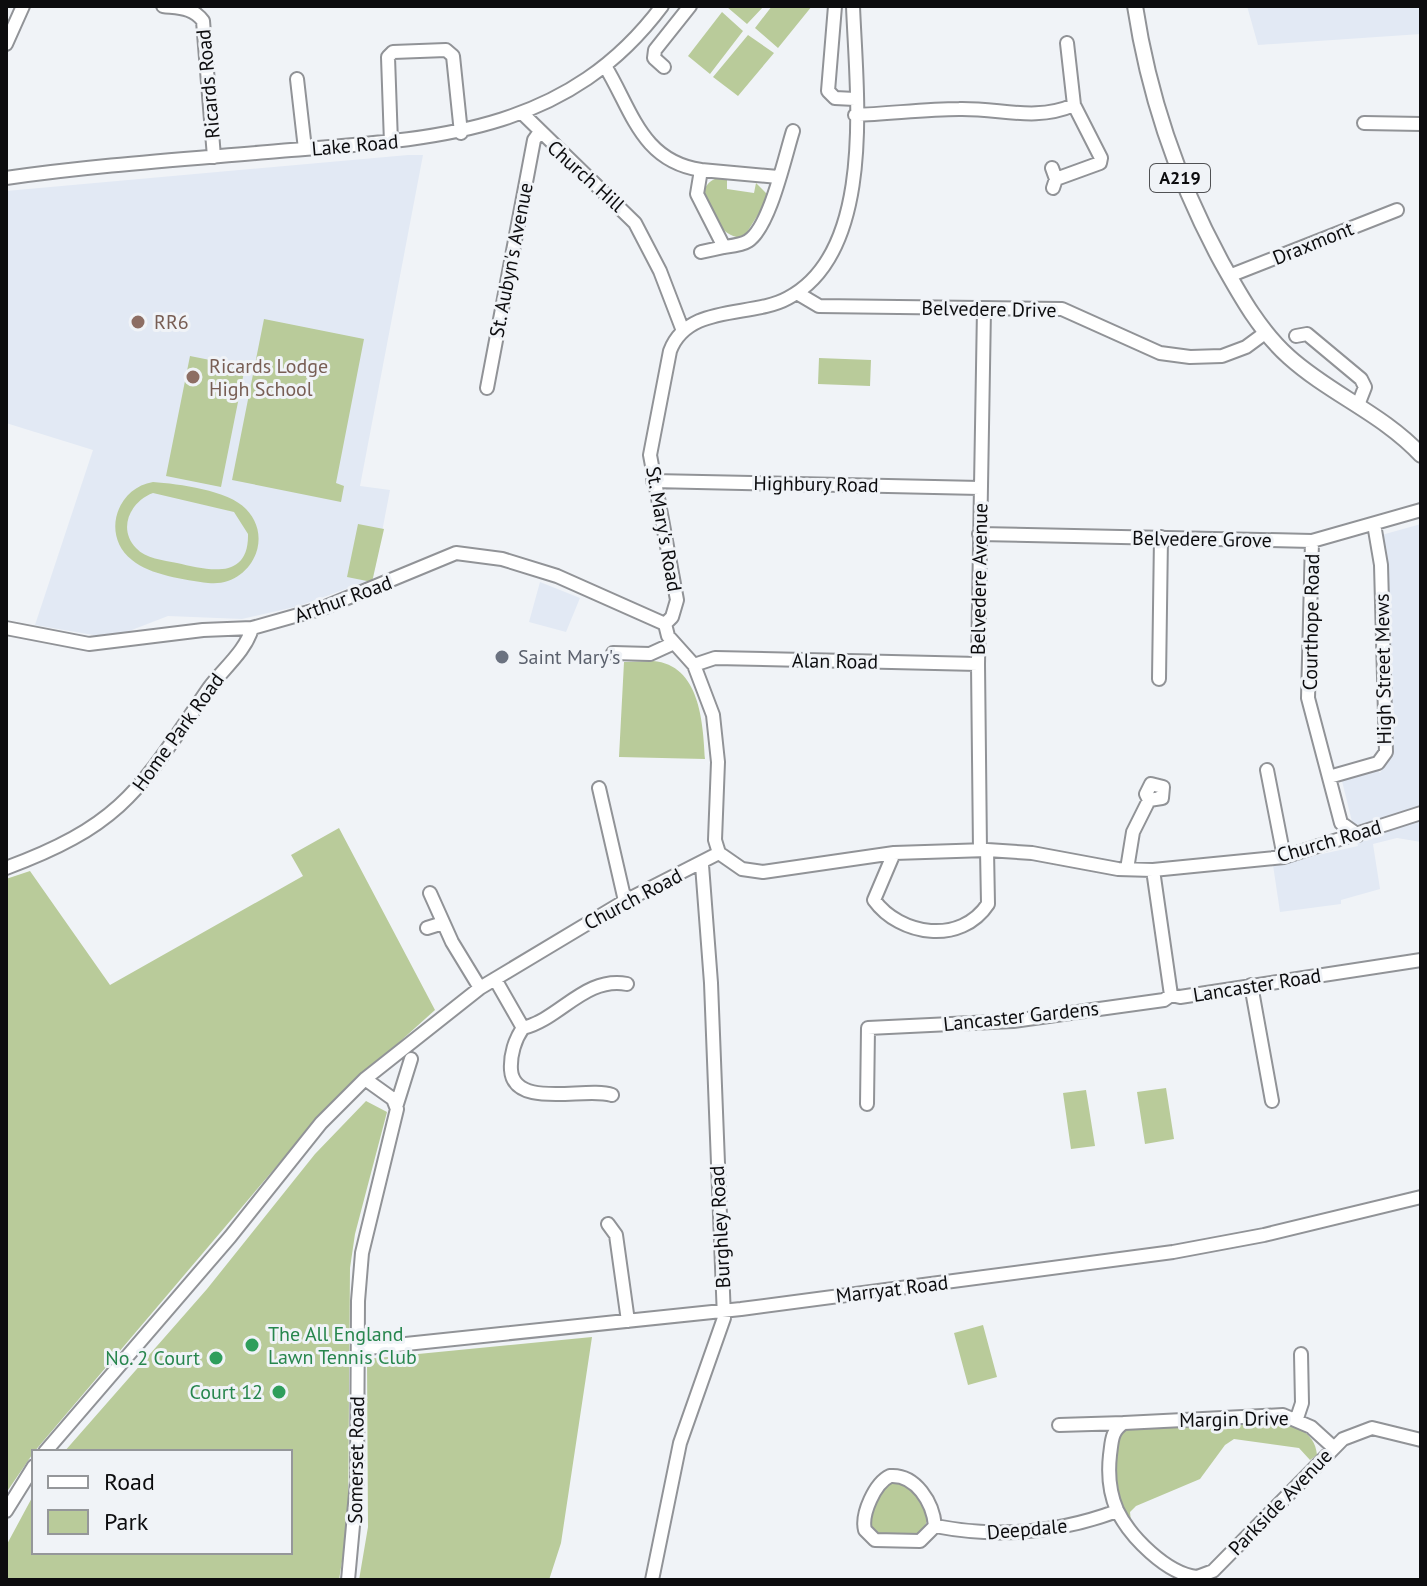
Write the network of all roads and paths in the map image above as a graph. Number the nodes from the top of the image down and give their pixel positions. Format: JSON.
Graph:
{"nodes":[{"id":1,"x":23,"y":6,"type":"edge"},
{"id":2,"x":163,"y":6,"type":"edge"},
{"id":3,"x":662,"y":6,"type":"edge"},
{"id":4,"x":690,"y":6,"type":"edge"},
{"id":5,"x":835,"y":6,"type":"edge"},
{"id":6,"x":853,"y":6,"type":"edge"},
{"id":7,"x":1135,"y":6,"type":"edge"},
{"id":8,"x":6,"y":44,"type":"edge"},
{"id":9,"x":1065,"y":52,"type":"dead end"},
{"id":10,"x":605,"y":66,"type":"junction"},
{"id":11,"x":664,"y":67,"type":"dead end"},
{"id":12,"x":297,"y":79,"type":"dead end"},
{"id":13,"x":855,"y":99,"type":"junction"},
{"id":14,"x":1074,"y":105,"type":"junction"},
{"id":15,"x":522,"y":113,"type":"junction"},
{"id":16,"x":855,"y":115,"type":"junction"},
{"id":17,"x":1364,"y":123,"type":"dead end"},
{"id":18,"x":1421,"y":124,"type":"edge"},
{"id":19,"x":793,"y":131,"type":"dead end"},
{"id":20,"x":461,"y":133,"type":"junction"},
{"id":21,"x":539,"y":133,"type":"junction"},
{"id":22,"x":391,"y":143,"type":"junction"},
{"id":23,"x":305,"y":149,"type":"junction"},
{"id":24,"x":214,"y":157,"type":"junction"},
{"id":25,"x":701,"y":170,"type":"junction"},
{"id":26,"x":778,"y":177,"type":"junction"},
{"id":27,"x":6,"y":178,"type":"edge"},
{"id":28,"x":1054,"y":179,"type":"dead end"},
{"id":29,"x":1397,"y":210,"type":"dead end"},
{"id":30,"x":724,"y":247,"type":"junction"},
{"id":31,"x":701,"y":252,"type":"dead end"},
{"id":32,"x":1229,"y":276,"type":"junction"},
{"id":33,"x":797,"y":293,"type":"junction"},
{"id":34,"x":984,"y":309,"type":"junction"},
{"id":35,"x":683,"y":331,"type":"junction"},
{"id":36,"x":1265,"y":333,"type":"junction"},
{"id":37,"x":1296,"y":336,"type":"dead end"},
{"id":38,"x":487,"y":388,"type":"dead end"},
{"id":39,"x":1358,"y":405,"type":"junction"},
{"id":40,"x":1421,"y":455,"type":"edge"},
{"id":41,"x":653,"y":481,"type":"junction"},
{"id":42,"x":980,"y":488,"type":"junction"},
{"id":43,"x":1421,"y":510,"type":"edge"},
{"id":44,"x":1374,"y":524,"type":"junction"},
{"id":45,"x":979,"y":534,"type":"junction"},
{"id":46,"x":1161,"y":537,"type":"junction"},
{"id":47,"x":1312,"y":541,"type":"junction"},
{"id":48,"x":665,"y":624,"type":"junction"},
{"id":49,"x":6,"y":628,"type":"edge"},
{"id":50,"x":252,"y":628,"type":"junction"},
{"id":51,"x":674,"y":643,"type":"junction"},
{"id":52,"x":613,"y":653,"type":"dead end"},
{"id":53,"x":978,"y":664,"type":"junction"},
{"id":54,"x":694,"y":665,"type":"junction"},
{"id":55,"x":1159,"y":679,"type":"dead end"},
{"id":56,"x":1267,"y":770,"type":"dead end"},
{"id":57,"x":1329,"y":777,"type":"junction"},
{"id":58,"x":599,"y":788,"type":"dead end"},
{"id":59,"x":1149,"y":800,"type":"dead end"},
{"id":60,"x":1421,"y":813,"type":"edge"},
{"id":61,"x":1358,"y":835,"type":"junction"},
{"id":62,"x":984,"y":850,"type":"junction"},
{"id":63,"x":719,"y":853,"type":"junction"},
{"id":64,"x":894,"y":853,"type":"junction"},
{"id":65,"x":1284,"y":857,"type":"junction"},
{"id":66,"x":702,"y":865,"type":"junction"},
{"id":67,"x":6,"y":868,"type":"edge"},
{"id":68,"x":1127,"y":869,"type":"junction"},
{"id":69,"x":1153,"y":870,"type":"junction"},
{"id":70,"x":430,"y":893,"type":"dead end"},
{"id":71,"x":625,"y":901,"type":"junction"},
{"id":72,"x":443,"y":923,"type":"junction"},
{"id":73,"x":427,"y":928,"type":"dead end"},
{"id":74,"x":1421,"y":960,"type":"edge"},
{"id":75,"x":621,"y":978,"type":"dead end"},
{"id":76,"x":495,"y":979,"type":"junction"},
{"id":77,"x":1251,"y":985,"type":"junction"},
{"id":78,"x":480,"y":988,"type":"junction"},
{"id":79,"x":1171,"y":995,"type":"junction"},
{"id":80,"x":523,"y":1028,"type":"junction"},
{"id":81,"x":411,"y":1059,"type":"dead end"},
{"id":82,"x":605,"y":1076,"type":"dead end"},
{"id":83,"x":365,"y":1079,"type":"junction"},
{"id":84,"x":1272,"y":1101,"type":"dead end"},
{"id":85,"x":397,"y":1104,"type":"junction"},
{"id":86,"x":867,"y":1104,"type":"dead end"},
{"id":87,"x":1421,"y":1197,"type":"edge"},
{"id":88,"x":608,"y":1224,"type":"dead end"},
{"id":89,"x":724,"y":1310,"type":"junction"},
{"id":90,"x":628,"y":1321,"type":"junction"},
{"id":91,"x":358,"y":1349,"type":"junction"},
{"id":92,"x":1301,"y":1354,"type":"dead end"},
{"id":93,"x":1297,"y":1418,"type":"junction"},
{"id":94,"x":1124,"y":1423,"type":"junction"},
{"id":95,"x":1059,"y":1425,"type":"dead end"},
{"id":96,"x":1421,"y":1440,"type":"edge"},
{"id":97,"x":1333,"y":1447,"type":"junction"},
{"id":98,"x":47,"y":1450,"type":"edge"},
{"id":99,"x":32,"y":1469,"type":"edge"},
{"id":100,"x":6,"y":1511,"type":"edge"},
{"id":101,"x":1117,"y":1511,"type":"junction"},
{"id":102,"x":935,"y":1526,"type":"junction"},
{"id":103,"x":348,"y":1580,"type":"edge"},
{"id":104,"x":652,"y":1580,"type":"edge"}],
"edges":[{"from":1,"to":8,"type":"street"},
{"from":2,"to":24,"type":"street","name":"Ricards Road"},
{"from":3,"to":10,"type":"street","name":"Lake Road"},
{"from":4,"to":11,"type":"street"},
{"from":5,"to":13,"type":"street"},
{"from":6,"to":13,"type":"street"},
{"from":7,"to":32,"type":"main road","number":"A219"},
{"from":9,"to":14,"type":"street"},
{"from":10,"to":15,"type":"street","name":"Lake Road"},
{"from":10,"to":25,"type":"street"},
{"from":12,"to":23,"type":"street"},
{"from":13,"to":16,"type":"street"},
{"from":14,"to":16,"type":"street"},
{"from":14,"to":28,"type":"street"},
{"from":15,"to":20,"type":"street","name":"Lake Road"},
{"from":15,"to":21,"type":"street","name":"Church Hill"},
{"from":16,"to":33,"type":"street"},
{"from":17,"to":18,"type":"street"},
{"from":19,"to":26,"type":"street"},
{"from":20,"to":22,"type":"street","name":"Lake Road"},
{"from":20,"to":22,"type":"street"},
{"from":21,"to":35,"type":"street","name":"Church Hill"},
{"from":21,"to":38,"type":"street","name":"St. Aubyn's Avenue"},
{"from":22,"to":23,"type":"street","name":"Lake Road"},
{"from":23,"to":24,"type":"street","name":"Lake Road"},
{"from":24,"to":27,"type":"street","name":"Lake Road"},
{"from":25,"to":26,"type":"street"},
{"from":25,"to":30,"type":"street"},
{"from":26,"to":30,"type":"street"},
{"from":29,"to":32,"type":"street","name":"Draxmont"},
{"from":30,"to":31,"type":"street"},
{"from":32,"to":36,"type":"main road","number":"A219"},
{"from":33,"to":34,"type":"street","name":"Belvedere Drive"},
{"from":33,"to":35,"type":"street"},
{"from":34,"to":36,"type":"street","name":"Belvedere Drive"},
{"from":34,"to":42,"type":"street","name":"Belvedere Avenue"},
{"from":35,"to":41,"type":"street","name":"St. Mary's Road"},
{"from":36,"to":39,"type":"main road","number":"A219"},
{"from":37,"to":39,"type":"street"},
{"from":39,"to":40,"type":"main road","number":"A219"},
{"from":41,"to":42,"type":"street","name":"Highbury Road"},
{"from":41,"to":48,"type":"street","name":"St. Mary's Road"},
{"from":42,"to":45,"type":"street","name":"Belvedere Avenue"},
{"from":43,"to":44,"type":"street","name":"Belvedere Grove"},
{"from":44,"to":47,"type":"street","name":"Belvedere Grove"},
{"from":44,"to":57,"type":"street","name":"High Street Mews"},
{"from":45,"to":46,"type":"street","name":"Belvedere Grove"},
{"from":45,"to":53,"type":"street","name":"Belvedere Avenue"},
{"from":46,"to":47,"type":"street","name":"Belvedere Grove"},
{"from":46,"to":55,"type":"street"},
{"from":47,"to":57,"type":"street","name":"Courthope Road"},
{"from":48,"to":50,"type":"street","name":"Arthur Road"},
{"from":48,"to":51,"type":"street","name":"St. Mary's Road"},
{"from":49,"to":50,"type":"street","name":"Arthur Road"},
{"from":50,"to":67,"type":"street","name":"Home Park Road"},
{"from":51,"to":52,"type":"street"},
{"from":51,"to":54,"type":"street","name":"St. Mary's Road"},
{"from":53,"to":54,"type":"street","name":"Alan Road"},
{"from":53,"to":62,"type":"street","name":"Belvedere Avenue"},
{"from":54,"to":63,"type":"street","name":"St. Mary's Road"},
{"from":56,"to":65,"type":"street"},
{"from":57,"to":61,"type":"street","name":"Courthope Road"},
{"from":58,"to":71,"type":"street"},
{"from":59,"to":68,"type":"street"},
{"from":60,"to":61,"type":"street","name":"Church Road"},
{"from":61,"to":65,"type":"street","name":"Church Road"},
{"from":62,"to":64,"type":"street","name":"Church Road"},
{"from":62,"to":64,"type":"street","name":"Belvedere Avenue"},
{"from":62,"to":68,"type":"street","name":"Church Road"},
{"from":63,"to":64,"type":"street","name":"Church Road"},
{"from":63,"to":66,"type":"street","name":"Church Road"},
{"from":65,"to":69,"type":"street","name":"Church Road"},
{"from":66,"to":71,"type":"street","name":"Church Road"},
{"from":66,"to":89,"type":"street","name":"Burghley Road"},
{"from":68,"to":69,"type":"street","name":"Church Road"},
{"from":69,"to":79,"type":"street","name":"Lancaster Road"},
{"from":70,"to":72,"type":"street"},
{"from":71,"to":76,"type":"street","name":"Church Road"},
{"from":72,"to":73,"type":"street"},
{"from":72,"to":78,"type":"street"},
{"from":74,"to":77,"type":"street","name":"Lancaster Road"},
{"from":75,"to":80,"type":"street"},
{"from":76,"to":78,"type":"street","name":"Church Road"},
{"from":76,"to":80,"type":"street"},
{"from":77,"to":79,"type":"street","name":"Lancaster Road"},
{"from":77,"to":84,"type":"street"},
{"from":78,"to":83,"type":"street","name":"Church Road"},
{"from":79,"to":86,"type":"street","name":"Lancaster Gardens"},
{"from":80,"to":82,"type":"street"},
{"from":81,"to":85,"type":"street","name":"Somerset Road"},
{"from":83,"to":85,"type":"street"},
{"from":83,"to":98,"type":"street","name":"Church Road"},
{"from":85,"to":91,"type":"street","name":"Somerset Road"},
{"from":87,"to":89,"type":"street","name":"Marryat Road"},
{"from":88,"to":90,"type":"street"},
{"from":89,"to":90,"type":"street","name":"Marryat Road"},
{"from":89,"to":104,"type":"street","name":"Burghley Road"},
{"from":90,"to":91,"type":"street","name":"Marryat Road"},
{"from":91,"to":103,"type":"street","name":"Somerset Road"},
{"from":92,"to":93,"type":"street"},
{"from":93,"to":94,"type":"street","name":"Margin Drive"},
{"from":93,"to":97,"type":"street","name":"Margin Drive"},
{"from":94,"to":95,"type":"street","name":"Margin Drive"},
{"from":94,"to":101,"type":"street"},
{"from":96,"to":97,"type":"street","name":"Parkside Avenue"},
{"from":97,"to":101,"type":"street","name":"Parkside Avenue"},
{"from":99,"to":100,"type":"street"},
{"from":101,"to":102,"type":"street","name":"Deepdale"},
{"from":102,"to":102,"type":"street"}]}
